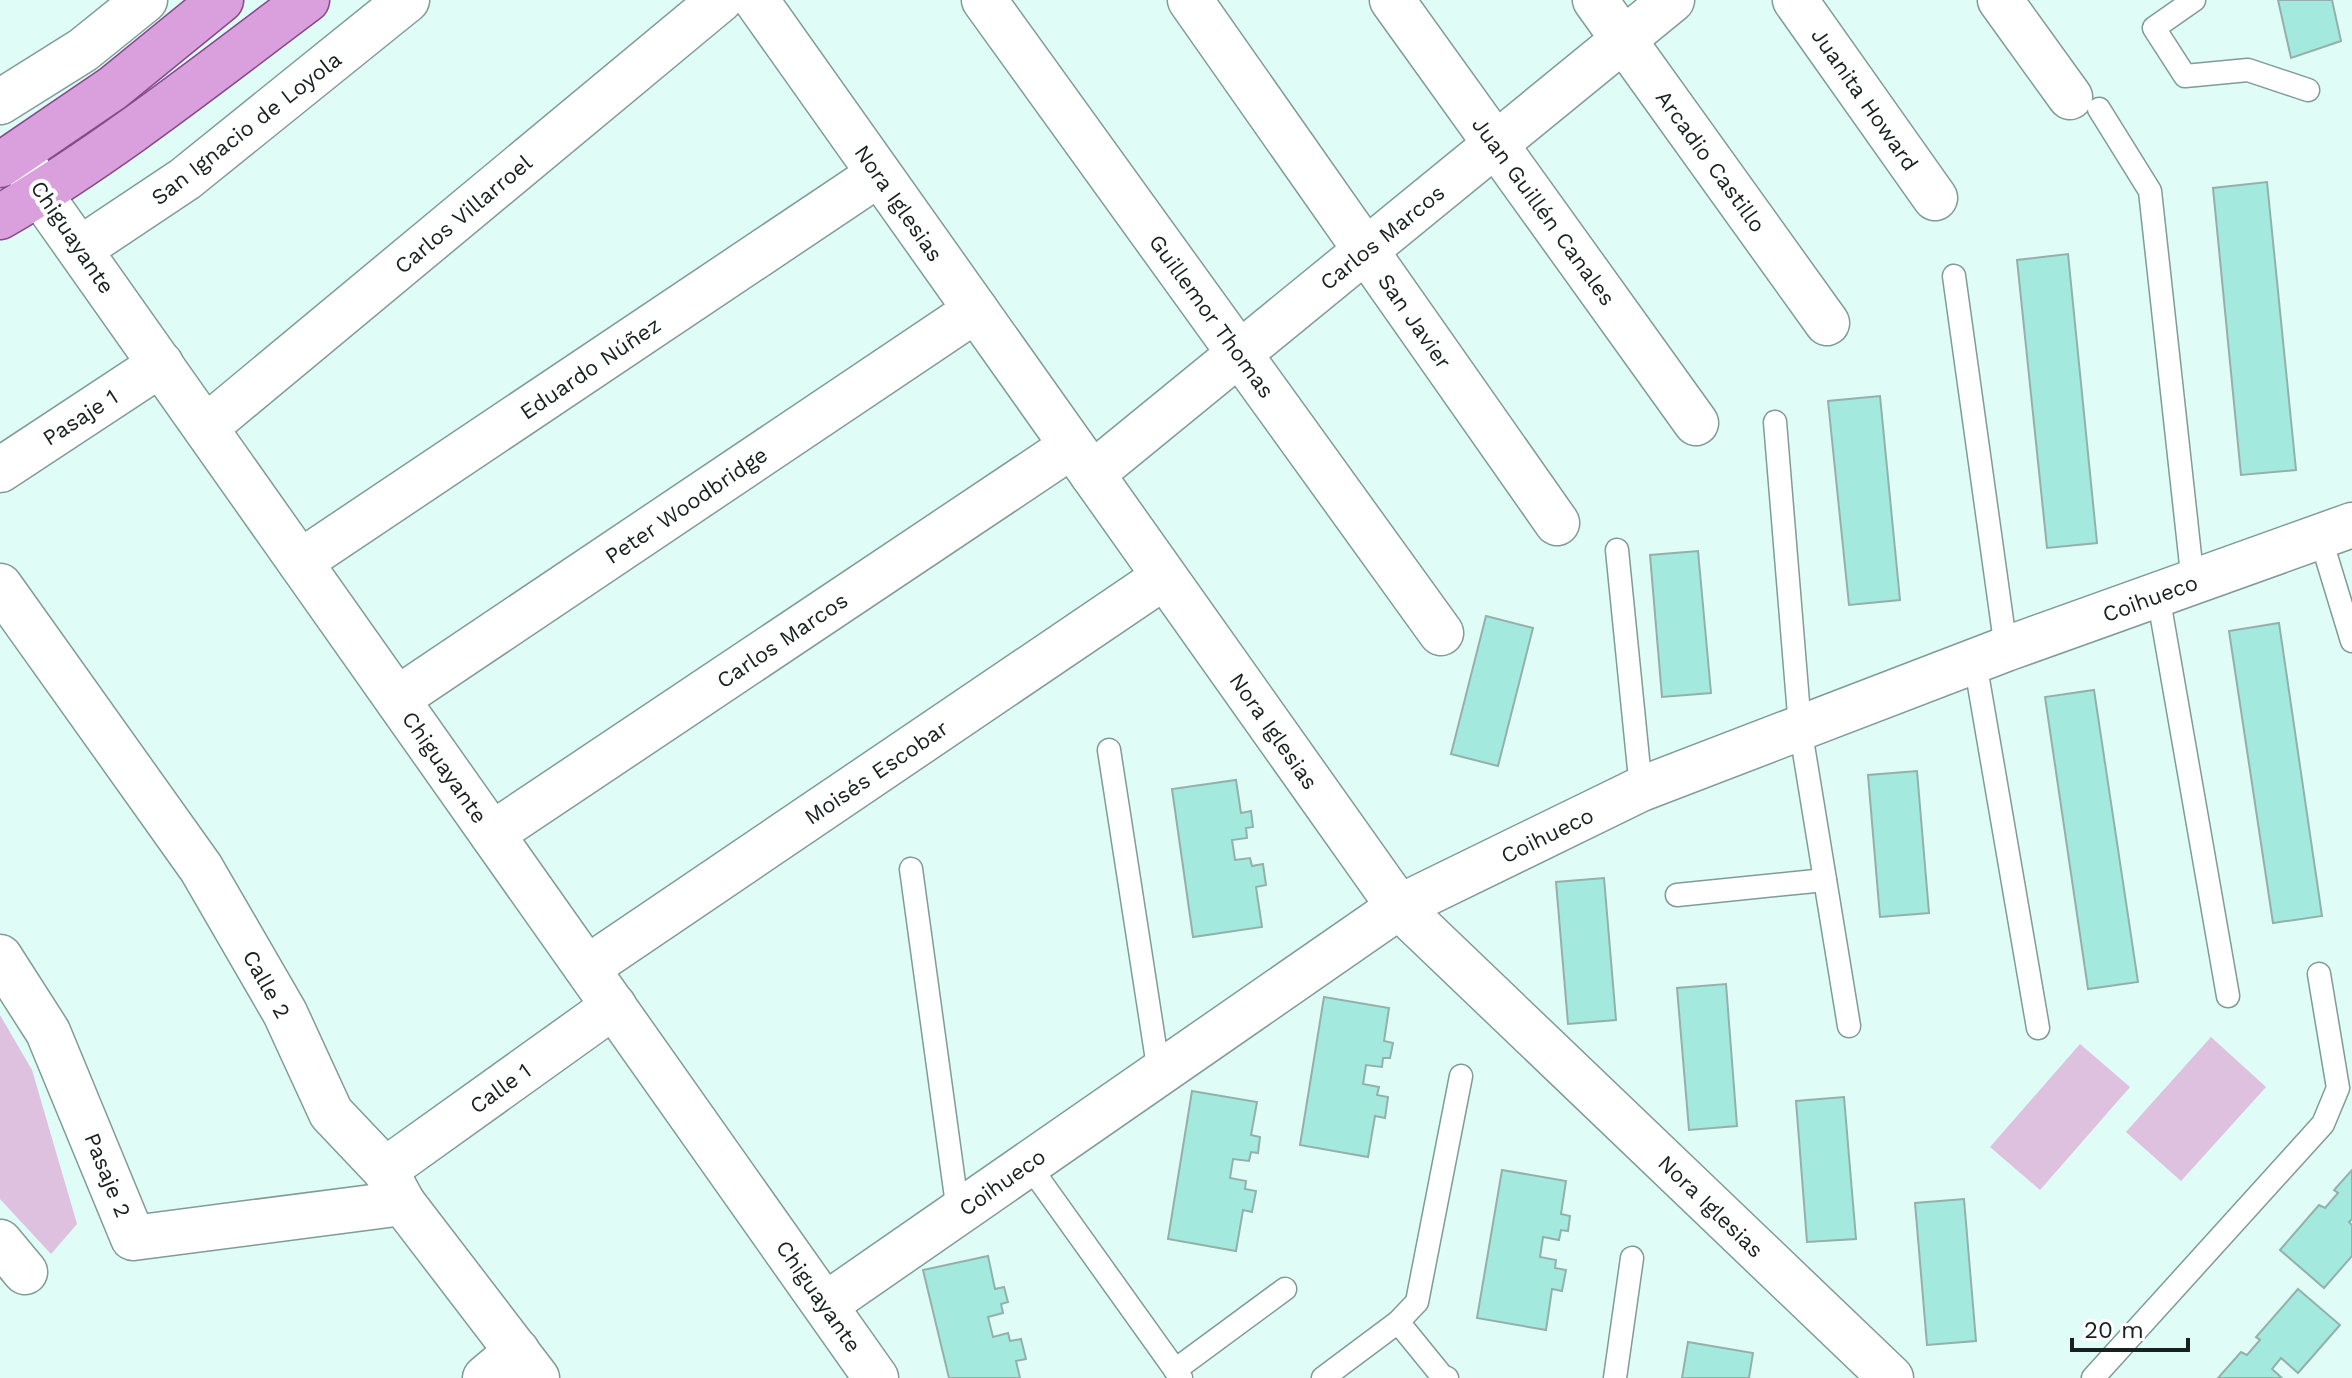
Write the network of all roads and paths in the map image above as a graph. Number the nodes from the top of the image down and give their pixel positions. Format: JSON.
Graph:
{"nodes":[{"id":1,"x":145,"y":0,"type":"edge"},
{"id":2,"x":221,"y":0,"type":"edge"},
{"id":3,"x":307,"y":0,"type":"edge"},
{"id":4,"x":407,"y":0,"type":"edge"},
{"id":5,"x":720,"y":0,"type":"edge"},
{"id":6,"x":756,"y":0,"type":"edge"},
{"id":7,"x":984,"y":0,"type":"edge"},
{"id":8,"x":1190,"y":0,"type":"edge"},
{"id":9,"x":1392,"y":0,"type":"edge"},
{"id":10,"x":1595,"y":0,"type":"edge"},
{"id":11,"x":1672,"y":0,"type":"edge"},
{"id":12,"x":1795,"y":0,"type":"edge"},
{"id":13,"x":2000,"y":0,"type":"edge"},
{"id":14,"x":2194,"y":0,"type":"edge"},
{"id":15,"x":1623,"y":39,"type":"junction"},
{"id":16,"x":2308,"y":90,"type":"dead end"},
{"id":17,"x":0,"y":102,"type":"edge"},
{"id":18,"x":2085,"y":103,"type":"joint"},
{"id":19,"x":1496,"y":144,"type":"junction"},
{"id":20,"x":10,"y":159,"type":"edge"},
{"id":21,"x":879,"y":174,"type":"junction"},
{"id":22,"x":40,"y":194,"type":"junction"},
{"id":23,"x":1935,"y":198,"type":"dead end"},
{"id":24,"x":0,"y":217,"type":"edge"},
{"id":25,"x":80,"y":249,"type":"junction"},
{"id":26,"x":1365,"y":250,"type":"junction"},
{"id":27,"x":1954,"y":276,"type":"dead end"},
{"id":28,"x":976,"y":310,"type":"junction"},
{"id":29,"x":1827,"y":323,"type":"dead end"},
{"id":30,"x":1239,"y":353,"type":"junction"},
{"id":31,"x":161,"y":364,"type":"junction"},
{"id":32,"x":1775,"y":422,"type":"dead end"},
{"id":33,"x":1696,"y":423,"type":"dead end"},
{"id":34,"x":206,"y":427,"type":"junction"},
{"id":35,"x":1082,"y":460,"type":"junction"},
{"id":36,"x":0,"y":470,"type":"edge"},
{"id":37,"x":1557,"y":523,"type":"dead end"},
{"id":38,"x":2336,"y":530,"type":"edge"},
{"id":39,"x":1617,"y":550,"type":"dead end"},
{"id":40,"x":300,"y":562,"type":"junction"},
{"id":41,"x":1164,"y":577,"type":"junction"},
{"id":42,"x":0,"y":586,"type":"edge"},
{"id":43,"x":2175,"y":589,"type":"junction"},
{"id":44,"x":1441,"y":633,"type":"dead end"},
{"id":45,"x":2352,"y":641,"type":"edge"},
{"id":46,"x":1990,"y":656,"type":"junction"},
{"id":47,"x":397,"y":699,"type":"junction"},
{"id":48,"x":1800,"y":727,"type":"junction"},
{"id":49,"x":1109,"y":750,"type":"dead end"},
{"id":50,"x":1641,"y":789,"type":"junction"},
{"id":51,"x":492,"y":834,"type":"junction"},
{"id":52,"x":911,"y":869,"type":"dead end"},
{"id":53,"x":1825,"y":880,"type":"junction"},
{"id":54,"x":1677,"y":895,"type":"dead end"},
{"id":55,"x":1399,"y":907,"type":"junction"},
{"id":56,"x":0,"y":957,"type":"edge"},
{"id":57,"x":587,"y":968,"type":"junction"},
{"id":58,"x":2319,"y":974,"type":"dead end"},
{"id":59,"x":2228,"y":996,"type":"dead end"},
{"id":60,"x":614,"y":1006,"type":"junction"},
{"id":61,"x":1849,"y":1026,"type":"dead end"},
{"id":62,"x":2038,"y":1028,"type":"dead end"},
{"id":63,"x":1159,"y":1073,"type":"junction"},
{"id":64,"x":1461,"y":1076,"type":"dead end"},
{"id":65,"x":1028,"y":1164,"type":"junction"},
{"id":66,"x":394,"y":1187,"type":"junction"},
{"id":67,"x":958,"y":1212,"type":"junction"},
{"id":68,"x":1632,"y":1258,"type":"dead end"},
{"id":69,"x":1285,"y":1289,"type":"dead end"},
{"id":70,"x":825,"y":1305,"type":"junction"},
{"id":71,"x":1398,"y":1322,"type":"junction"},
{"id":72,"x":513,"y":1369,"type":"edge"},
{"id":73,"x":1178,"y":1374,"type":"edge"},
{"id":74,"x":876,"y":1378,"type":"edge"},
{"id":75,"x":1323,"y":1378,"type":"edge"},
{"id":76,"x":1447,"y":1378,"type":"edge"},
{"id":77,"x":1615,"y":1378,"type":"edge"},
{"id":78,"x":1891,"y":1378,"type":"edge"},
{"id":79,"x":2093,"y":1378,"type":"edge"}],
"edges":[{"from":1,"to":17,"type":"street"},
{"from":2,"to":20,"type":"main road"},
{"from":3,"to":22,"type":"main road"},
{"from":4,"to":25,"type":"street","name":"San Ignacio de Loyola"},
{"from":5,"to":34,"type":"street","name":"Carlos Villarroel"},
{"from":6,"to":21,"type":"street","name":"Nora Iglesias"},
{"from":7,"to":30,"type":"street","name":"Guillemor Thomas"},
{"from":8,"to":26,"type":"street","name":"San Javier"},
{"from":9,"to":19,"type":"street","name":"Juan Guillén Canales"},
{"from":10,"to":15,"type":"street","name":"Arcadio Castillo"},
{"from":11,"to":15,"type":"street","name":"Carlos Marcos"},
{"from":12,"to":23,"type":"street","name":"Juanita Howard"},
{"from":13,"to":18,"type":"street"},
{"from":14,"to":16,"type":"lane"},
{"from":15,"to":19,"type":"street","name":"Carlos Marcos"},
{"from":15,"to":29,"type":"street","name":"Arcadio Castillo"},
{"from":18,"to":43,"type":"lane"},
{"from":19,"to":26,"type":"street","name":"Carlos Marcos"},
{"from":19,"to":33,"type":"street","name":"Juan Guillén Canales"},
{"from":20,"to":22,"type":"street","name":"Chiguayante"},
{"from":21,"to":28,"type":"street","name":"Nora Iglesias"},
{"from":21,"to":40,"type":"street","name":"Eduardo Núñez"},
{"from":22,"to":24,"type":"main road"},
{"from":22,"to":25,"type":"street","name":"Chiguayante"},
{"from":25,"to":31,"type":"street","name":"Chiguayante"},
{"from":26,"to":30,"type":"street","name":"Carlos Marcos"},
{"from":26,"to":37,"type":"street","name":"San Javier"},
{"from":27,"to":46,"type":"lane"},
{"from":28,"to":35,"type":"street","name":"Nora Iglesias"},
{"from":28,"to":47,"type":"street","name":"Peter Woodbridge"},
{"from":30,"to":35,"type":"street","name":"Carlos Marcos"},
{"from":30,"to":44,"type":"street","name":"Guillemor Thomas"},
{"from":31,"to":34,"type":"street","name":"Chiguayante"},
{"from":31,"to":36,"type":"street","name":"Pasaje 1"},
{"from":32,"to":48,"type":"lane"},
{"from":34,"to":40,"type":"street","name":"Chiguayante"},
{"from":35,"to":41,"type":"street","name":"Nora Iglesias"},
{"from":35,"to":51,"type":"street","name":"Carlos Marcos"},
{"from":38,"to":43,"type":"street","name":"Coihueco"},
{"from":38,"to":45,"type":"lane"},
{"from":39,"to":50,"type":"lane"},
{"from":40,"to":47,"type":"street","name":"Chiguayante"},
{"from":41,"to":55,"type":"street","name":"Nora Iglesias"},
{"from":41,"to":57,"type":"street","name":"Moisés Escobar"},
{"from":42,"to":66,"type":"street","name":"Calle 2"},
{"from":43,"to":46,"type":"street","name":"Coihueco"},
{"from":43,"to":59,"type":"lane"},
{"from":46,"to":48,"type":"street","name":"Coihueco"},
{"from":46,"to":62,"type":"lane"},
{"from":47,"to":51,"type":"street","name":"Chiguayante"},
{"from":48,"to":50,"type":"street","name":"Coihueco"},
{"from":48,"to":53,"type":"lane"},
{"from":49,"to":63,"type":"lane"},
{"from":50,"to":55,"type":"street","name":"Coihueco"},
{"from":51,"to":57,"type":"street","name":"Chiguayante"},
{"from":52,"to":67,"type":"lane"},
{"from":53,"to":54,"type":"lane"},
{"from":53,"to":61,"type":"lane"},
{"from":55,"to":63,"type":"street","name":"Coihueco"},
{"from":55,"to":78,"type":"street","name":"Nora Iglesias"},
{"from":56,"to":66,"type":"street","name":"Pasaje 2"},
{"from":57,"to":60,"type":"street","name":"Chiguayante"},
{"from":58,"to":79,"type":"lane"},
{"from":60,"to":66,"type":"street","name":"Calle 1"},
{"from":60,"to":70,"type":"street","name":"Chiguayante"},
{"from":63,"to":65,"type":"street","name":"Coihueco"},
{"from":64,"to":71,"type":"lane"},
{"from":65,"to":67,"type":"street","name":"Coihueco"},
{"from":65,"to":73,"type":"lane"},
{"from":66,"to":72,"type":"street","name":"Calle 2"},
{"from":67,"to":70,"type":"street","name":"Coihueco"},
{"from":68,"to":77,"type":"lane"},
{"from":69,"to":73,"type":"lane"},
{"from":70,"to":74,"type":"street","name":"Chiguayante"},
{"from":71,"to":75,"type":"lane"},
{"from":71,"to":76,"type":"lane"}]}
